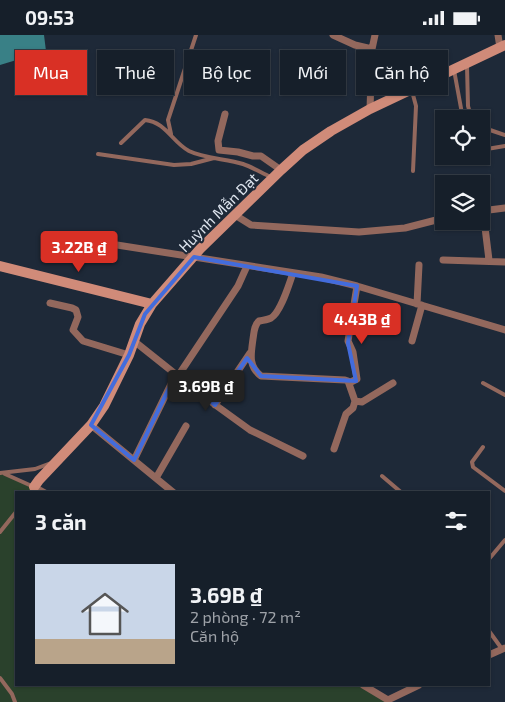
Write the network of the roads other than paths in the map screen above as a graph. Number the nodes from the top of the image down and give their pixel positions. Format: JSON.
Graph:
{"nodes":[{"id":1,"x":196,"y":35,"type":"edge"},
{"id":2,"x":333,"y":35,"type":"edge"},
{"id":3,"x":375,"y":35,"type":"edge"},
{"id":4,"x":498,"y":35,"type":"edge"},
{"id":5,"x":502,"y":47,"type":"edge"},
{"id":6,"x":372,"y":49,"type":"junction"},
{"id":7,"x":467,"y":63,"type":"junction"},
{"id":8,"x":454,"y":70,"type":"junction"},
{"id":9,"x":448,"y":73,"type":"edge"},
{"id":10,"x":398,"y":95,"type":"edge"},
{"id":11,"x":415,"y":95,"type":"edge"},
{"id":12,"x":370,"y":109,"type":"junction"},
{"id":13,"x":461,"y":110,"type":"edge"},
{"id":14,"x":469,"y":110,"type":"edge"},
{"id":15,"x":225,"y":114,"type":"dead end"},
{"id":16,"x":490,"y":129,"type":"edge"},
{"id":17,"x":171,"y":134,"type":"junction"},
{"id":18,"x":505,"y":135,"type":"edge"},
{"id":19,"x":121,"y":143,"type":"dead end"},
{"id":20,"x":505,"y":146,"type":"edge"},
{"id":21,"x":490,"y":148,"type":"edge"},
{"id":22,"x":98,"y":154,"type":"dead end"},
{"id":23,"x":217,"y":158,"type":"junction"},
{"id":24,"x":281,"y":170,"type":"junction"},
{"id":25,"x":413,"y":171,"type":"dead end"},
{"id":26,"x":273,"y":179,"type":"junction"},
{"id":27,"x":505,"y":208,"type":"edge"},
{"id":28,"x":490,"y":210,"type":"edge"},
{"id":29,"x":236,"y":215,"type":"junction"},
{"id":30,"x":435,"y":220,"type":"edge"},
{"id":31,"x":485,"y":230,"type":"edge"},
{"id":32,"x":66,"y":237,"type":"dead end"},
{"id":33,"x":194,"y":257,"type":"junction"},
{"id":34,"x":442,"y":259,"type":"dead end"},
{"id":35,"x":489,"y":261,"type":"junction"},
{"id":36,"x":505,"y":262,"type":"edge"},
{"id":37,"x":419,"y":265,"type":"dead end"},
{"id":38,"x":0,"y":266,"type":"edge"},
{"id":39,"x":247,"y":266,"type":"junction"},
{"id":40,"x":293,"y":273,"type":"junction"},
{"id":41,"x":357,"y":285,"type":"junction"},
{"id":42,"x":50,"y":303,"type":"dead end"},
{"id":43,"x":152,"y":304,"type":"junction"},
{"id":44,"x":419,"y":305,"type":"junction"},
{"id":45,"x":505,"y":330,"type":"edge"},
{"id":46,"x":134,"y":341,"type":"junction"},
{"id":47,"x":412,"y":341,"type":"dead end"},
{"id":48,"x":250,"y":353,"type":"junction"},
{"id":49,"x":129,"y":355,"type":"junction"},
{"id":50,"x":178,"y":376,"type":"junction"},
{"id":51,"x":349,"y":383,"type":"junction"},
{"id":52,"x":393,"y":383,"type":"dead end"},
{"id":53,"x":483,"y":383,"type":"dead end"},
{"id":54,"x":505,"y":395,"type":"edge"},
{"id":55,"x":356,"y":401,"type":"junction"},
{"id":56,"x":214,"y":405,"type":"junction"},
{"id":57,"x":91,"y":425,"type":"junction"},
{"id":58,"x":186,"y":427,"type":"dead end"},
{"id":59,"x":483,"y":447,"type":"dead end"},
{"id":60,"x":334,"y":449,"type":"dead end"},
{"id":61,"x":303,"y":456,"type":"dead end"},
{"id":62,"x":60,"y":459,"type":"junction"},
{"id":63,"x":134,"y":460,"type":"junction"},
{"id":64,"x":3,"y":473,"type":"edge"},
{"id":65,"x":382,"y":476,"type":"dead end"},
{"id":66,"x":156,"y":478,"type":"junction"},
{"id":67,"x":32,"y":490,"type":"edge"},
{"id":68,"x":172,"y":491,"type":"edge"},
{"id":69,"x":400,"y":491,"type":"edge"},
{"id":70,"x":505,"y":491,"type":"edge"},
{"id":71,"x":15,"y":513,"type":"edge"},
{"id":72,"x":0,"y":532,"type":"edge"},
{"id":73,"x":505,"y":540,"type":"edge"},
{"id":74,"x":490,"y":558,"type":"edge"},
{"id":75,"x":490,"y":632,"type":"edge"},
{"id":76,"x":504,"y":649,"type":"edge"},
{"id":77,"x":490,"y":655,"type":"edge"},
{"id":78,"x":0,"y":678,"type":"edge"},
{"id":79,"x":364,"y":686,"type":"edge"},
{"id":80,"x":416,"y":686,"type":"edge"},
{"id":81,"x":389,"y":701,"type":"edge"},
{"id":82,"x":15,"y":702,"type":"edge"}],
"edges":[{"from":1,"to":17,"type":"lane"},
{"from":2,"to":6,"type":"street"},
{"from":3,"to":6,"type":"street"},
{"from":4,"to":5,"type":"street"},
{"from":5,"to":7,"type":"main road","name":"Huỳnh Mẫn Đạt"},
{"from":6,"to":12,"type":"street"},
{"from":7,"to":8,"type":"main road","name":"Huỳnh Mẫn Đạt"},
{"from":7,"to":14,"type":"lane"},
{"from":8,"to":9,"type":"main road","name":"Huỳnh Mẫn Đạt"},
{"from":8,"to":13,"type":"lane"},
{"from":10,"to":12,"type":"main road","name":"Huỳnh Mẫn Đạt"},
{"from":11,"to":25,"type":"lane"},
{"from":12,"to":24,"type":"main road","name":"Huỳnh Mẫn Đạt"},
{"from":15,"to":24,"type":"street"},
{"from":16,"to":18,"type":"lane"},
{"from":17,"to":19,"type":"lane"},
{"from":17,"to":23,"type":"lane"},
{"from":20,"to":21,"type":"lane"},
{"from":22,"to":23,"type":"lane"},
{"from":23,"to":26,"type":"lane"},
{"from":24,"to":26,"type":"main road","name":"Huỳnh Mẫn Đạt"},
{"from":26,"to":29,"type":"main road","name":"Huỳnh Mẫn Đạt"},
{"from":27,"to":28,"type":"street"},
{"from":29,"to":30,"type":"street"},
{"from":29,"to":33,"type":"main road","name":"Huỳnh Mẫn Đạt"},
{"from":31,"to":35,"type":"street"},
{"from":32,"to":33,"type":"street"},
{"from":33,"to":39,"type":"street"},
{"from":33,"to":43,"type":"main road","name":"Huỳnh Mẫn Đạt"},
{"from":34,"to":35,"type":"street"},
{"from":35,"to":36,"type":"street"},
{"from":37,"to":44,"type":"street"},
{"from":38,"to":43,"type":"main road"},
{"from":39,"to":40,"type":"street"},
{"from":39,"to":50,"type":"street"},
{"from":40,"to":41,"type":"street"},
{"from":40,"to":48,"type":"street"},
{"from":41,"to":44,"type":"street"},
{"from":41,"to":51,"type":"street"},
{"from":42,"to":49,"type":"street"},
{"from":43,"to":46,"type":"main road","name":"Huỳnh Mẫn Đạt"},
{"from":44,"to":45,"type":"street"},
{"from":44,"to":47,"type":"street"},
{"from":46,"to":49,"type":"main road","name":"Huỳnh Mẫn Đạt"},
{"from":46,"to":50,"type":"street"},
{"from":48,"to":51,"type":"street"},
{"from":48,"to":56,"type":"street"},
{"from":49,"to":57,"type":"main road","name":"Huỳnh Mẫn Đạt"},
{"from":50,"to":56,"type":"street"},
{"from":50,"to":63,"type":"street"},
{"from":51,"to":55,"type":"street"},
{"from":52,"to":55,"type":"street"},
{"from":53,"to":54,"type":"lane"},
{"from":55,"to":60,"type":"street"},
{"from":56,"to":61,"type":"street"},
{"from":57,"to":62,"type":"main road","name":"Huỳnh Mẫn Đạt"},
{"from":57,"to":63,"type":"street"},
{"from":58,"to":66,"type":"street"},
{"from":59,"to":70,"type":"lane"},
{"from":62,"to":64,"type":"lane"},
{"from":62,"to":67,"type":"main road","name":"Huỳnh Mẫn Đạt"},
{"from":63,"to":66,"type":"street"},
{"from":64,"to":67,"type":"lane"},
{"from":65,"to":69,"type":"lane"},
{"from":66,"to":68,"type":"street"},
{"from":71,"to":72,"type":"lane"},
{"from":73,"to":74,"type":"lane"},
{"from":75,"to":76,"type":"lane"},
{"from":76,"to":77,"type":"street"},
{"from":78,"to":82,"type":"lane"},
{"from":79,"to":81,"type":"street"},
{"from":80,"to":81,"type":"street"}]}
